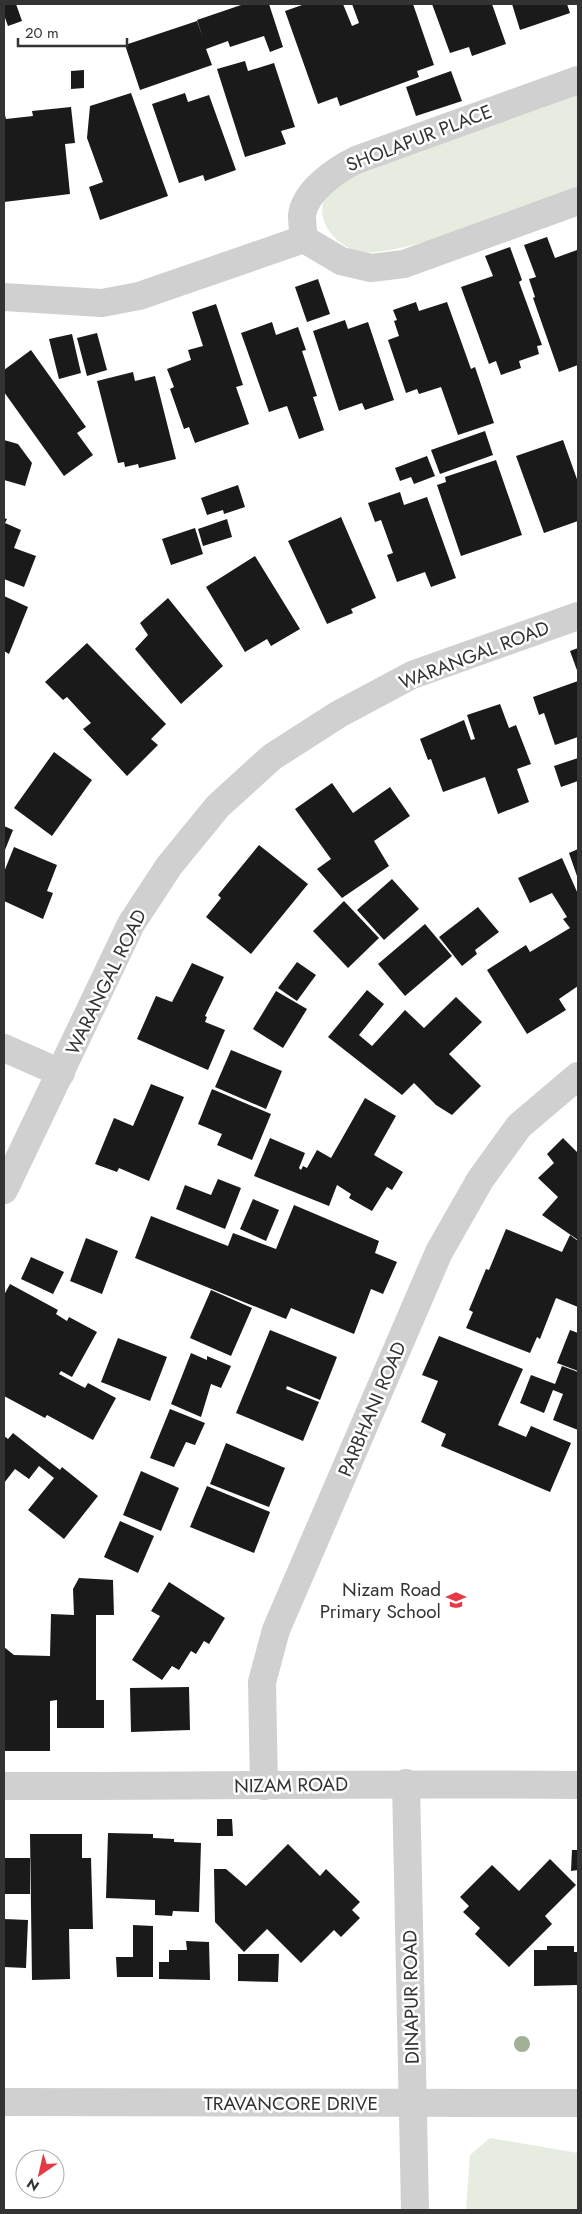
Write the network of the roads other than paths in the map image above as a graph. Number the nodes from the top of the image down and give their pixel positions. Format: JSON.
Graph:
{"nodes":[{"id":1,"x":578,"y":80,"type":"edge"},
{"id":2,"x":578,"y":202,"type":"edge"},
{"id":3,"x":304,"y":239,"type":"junction"},
{"id":4,"x":4,"y":297,"type":"edge"},
{"id":5,"x":578,"y":616,"type":"edge"},
{"id":6,"x":4,"y":1048,"type":"edge"},
{"id":7,"x":61,"y":1073,"type":"junction"},
{"id":8,"x":578,"y":1076,"type":"edge"},
{"id":9,"x":4,"y":1190,"type":"edge"},
{"id":10,"x":406,"y":1783,"type":"junction"},
{"id":11,"x":578,"y":1785,"type":"edge"},
{"id":12,"x":4,"y":1786,"type":"edge"},
{"id":13,"x":264,"y":1786,"type":"junction"},
{"id":14,"x":4,"y":2102,"type":"edge"},
{"id":15,"x":413,"y":2103,"type":"junction"},
{"id":16,"x":578,"y":2103,"type":"edge"},
{"id":17,"x":415,"y":2210,"type":"edge"}],
"edges":[{"from":1,"to":3,"type":"street","name":"SHOLAPUR PLACE"},
{"from":2,"to":3,"type":"street"},
{"from":3,"to":4,"type":"street"},
{"from":5,"to":7,"type":"street","name":"WARANGAL ROAD"},
{"from":6,"to":7,"type":"street"},
{"from":7,"to":9,"type":"street","name":"WARANGAL ROAD"},
{"from":8,"to":13,"type":"street","name":"PARBHANI ROAD"},
{"from":10,"to":11,"type":"street","name":"NIZAM ROAD"},
{"from":10,"to":13,"type":"street","name":"NIZAM ROAD"},
{"from":10,"to":15,"type":"street","name":"DINAPUR ROAD"},
{"from":12,"to":13,"type":"street","name":"NIZAM ROAD"},
{"from":14,"to":15,"type":"street","name":"TRAVANCORE DRIVE"},
{"from":15,"to":16,"type":"street","name":"TRAVANCORE DRIVE"},
{"from":15,"to":17,"type":"street","name":"DINAPUR ROAD"}]}
